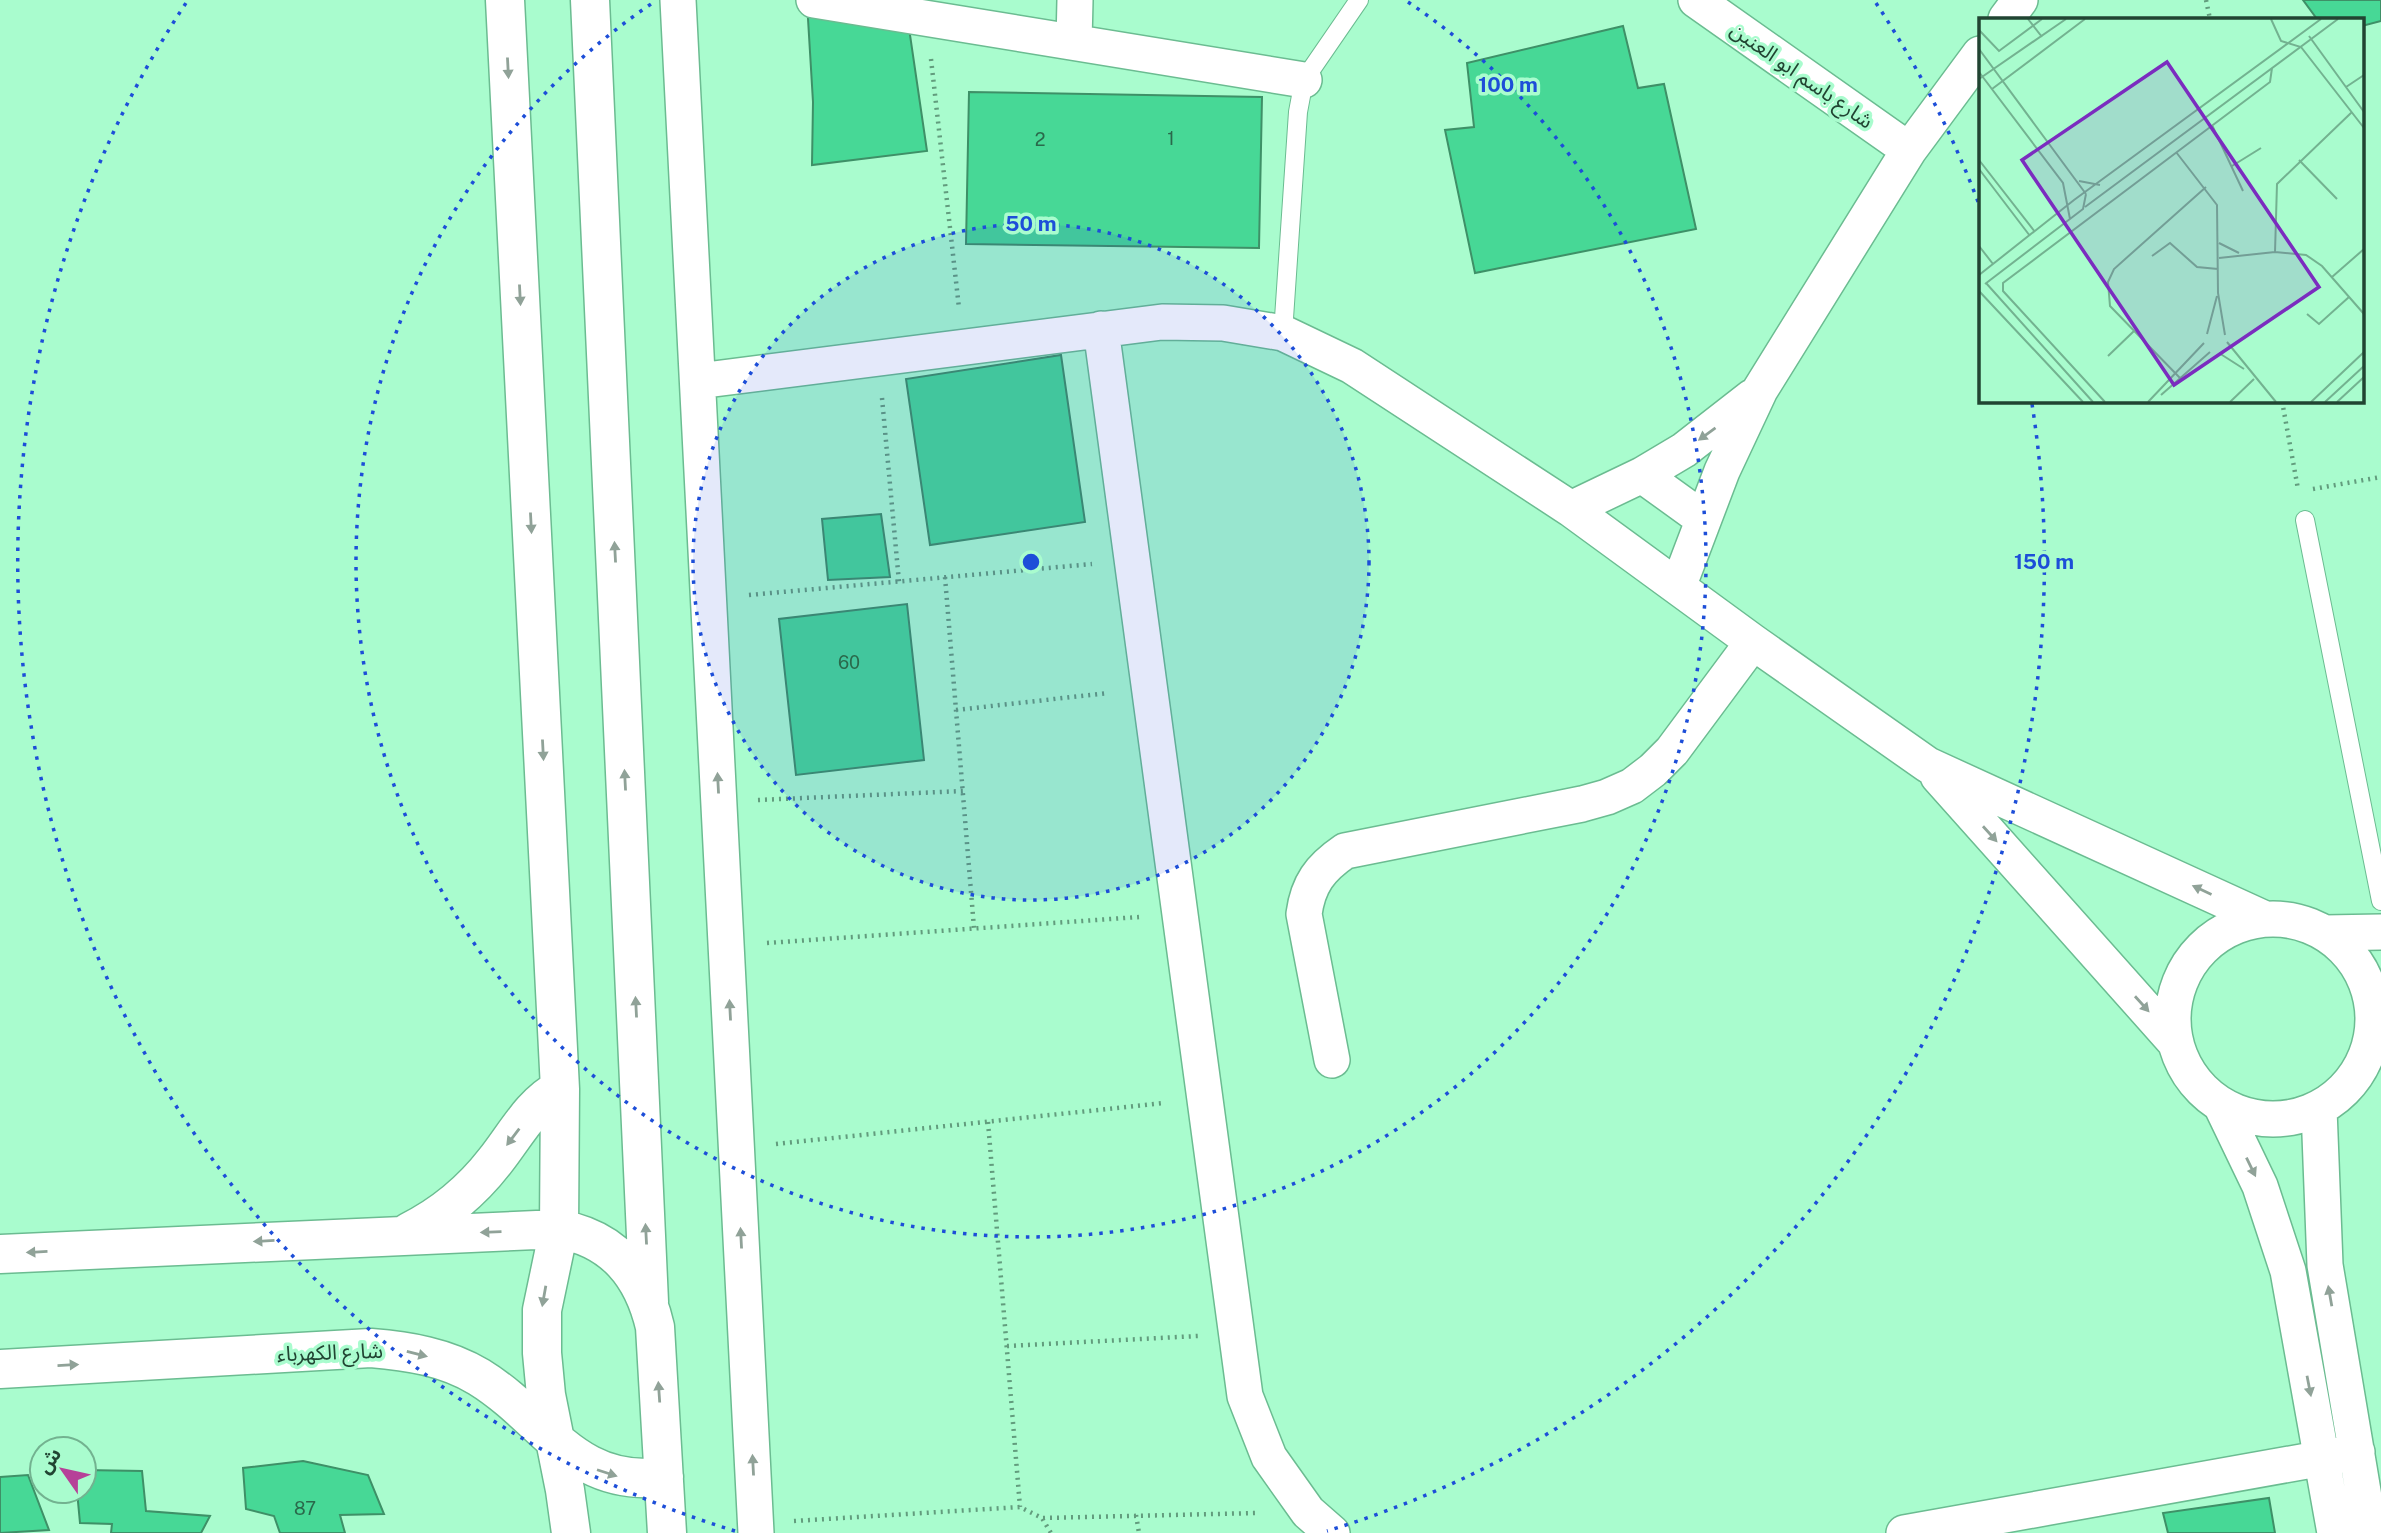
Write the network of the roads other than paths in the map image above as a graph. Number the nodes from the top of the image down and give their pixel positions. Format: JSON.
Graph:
{"nodes":[{"id":1,"x":505,"y":0,"type":"edge"},
{"id":2,"x":590,"y":0,"type":"edge"},
{"id":3,"x":678,"y":0,"type":"edge"},
{"id":4,"x":814,"y":0,"type":"edge"},
{"id":5,"x":1075,"y":0,"type":"edge"},
{"id":6,"x":1359,"y":0,"type":"edge"},
{"id":7,"x":1696,"y":0,"type":"edge"},
{"id":8,"x":2020,"y":0,"type":"edge"},
{"id":9,"x":2007,"y":18,"type":"edge"},
{"id":10,"x":1074,"y":42,"type":"junction"},
{"id":11,"x":1979,"y":55,"type":"edge"},
{"id":12,"x":1304,"y":80,"type":"junction"},
{"id":13,"x":1909,"y":150,"type":"junction"},
{"id":14,"x":1101,"y":329,"type":"junction"},
{"id":15,"x":1283,"y":333,"type":"junction"},
{"id":16,"x":698,"y":381,"type":"junction"},
{"id":17,"x":1760,"y":390,"type":"junction"},
{"id":18,"x":1642,"y":475,"type":"junction"},
{"id":19,"x":1571,"y":509,"type":"junction"},
{"id":20,"x":1703,"y":519,"type":"junction"},
{"id":21,"x":2305,"y":520,"type":"road end"},
{"id":22,"x":1678,"y":587,"type":"junction"},
{"id":23,"x":1753,"y":642,"type":"junction"},
{"id":24,"x":1928,"y":765,"type":"junction"},
{"id":25,"x":2381,"y":901,"type":"edge"},
{"id":26,"x":2264,"y":919,"type":"junction"},
{"id":27,"x":2381,"y":932,"type":"edge"},
{"id":28,"x":2325,"y":933,"type":"junction"},
{"id":29,"x":2175,"y":1042,"type":"junction"},
{"id":30,"x":2375,"y":1042,"type":"edge"},
{"id":31,"x":1332,"y":1060,"type":"dead end"},
{"id":32,"x":560,"y":1089,"type":"junction"},
{"id":33,"x":2221,"y":1105,"type":"junction"},
{"id":34,"x":2319,"y":1108,"type":"junction"},
{"id":35,"x":559,"y":1229,"type":"junction"},
{"id":36,"x":404,"y":1235,"type":"junction"},
{"id":37,"x":0,"y":1254,"type":"edge"},
{"id":38,"x":649,"y":1302,"type":"junction"},
{"id":39,"x":0,"y":1369,"type":"edge"},
{"id":40,"x":553,"y":1437,"type":"junction"},
{"id":41,"x":2357,"y":1452,"type":"junction"},
{"id":42,"x":2323,"y":1458,"type":"junction"},
{"id":43,"x":664,"y":1477,"type":"junction"},
{"id":44,"x":1320,"y":1522,"type":"edge"},
{"id":45,"x":756,"y":1528,"type":"edge"},
{"id":46,"x":571,"y":1533,"type":"edge"},
{"id":47,"x":667,"y":1533,"type":"edge"},
{"id":48,"x":1904,"y":1533,"type":"edge"},
{"id":49,"x":2335,"y":1533,"type":"edge"},
{"id":50,"x":2370,"y":1533,"type":"edge"}],
"edges":[{"from":1,"to":32,"type":"street","one_way":true},
{"from":38,"to":2,"type":"street","one_way":true},
{"from":3,"to":16,"type":"street"},
{"from":4,"to":10,"type":"street"},
{"from":5,"to":10,"type":"street"},
{"from":6,"to":12,"type":"lane"},
{"from":7,"to":13,"type":"street","name":"شارع باسم ابو العنين"},
{"from":8,"to":9,"type":"street"},
{"from":10,"to":12,"type":"street"},
{"from":11,"to":13,"type":"street"},
{"from":12,"to":15,"type":"lane"},
{"from":13,"to":17,"type":"street"},
{"from":14,"to":15,"type":"street"},
{"from":14,"to":16,"type":"street"},
{"from":14,"to":44,"type":"street"},
{"from":15,"to":19,"type":"street"},
{"from":45,"to":16,"type":"street","one_way":true},
{"from":17,"to":18,"type":"street","one_way":true},
{"from":17,"to":20,"type":"street"},
{"from":18,"to":19,"type":"street"},
{"from":18,"to":20,"type":"street"},
{"from":19,"to":22,"type":"street"},
{"from":20,"to":22,"type":"street"},
{"from":21,"to":25,"type":"lane"},
{"from":22,"to":23,"type":"street"},
{"from":23,"to":24,"type":"street"},
{"from":23,"to":31,"type":"street"},
{"from":26,"to":24,"type":"street","one_way":true},
{"from":24,"to":29,"type":"street","one_way":true},
{"from":26,"to":28,"type":"street"},
{"from":26,"to":29,"type":"street"},
{"from":27,"to":28,"type":"street"},
{"from":28,"to":30,"type":"street"},
{"from":29,"to":33,"type":"street"},
{"from":30,"to":34,"type":"street"},
{"from":32,"to":35,"type":"street"},
{"from":32,"to":36,"type":"street","one_way":true},
{"from":33,"to":34,"type":"street"},
{"from":33,"to":42,"type":"street","one_way":true},
{"from":41,"to":34,"type":"street","one_way":true},
{"from":35,"to":36,"type":"street","one_way":true},
{"from":35,"to":38,"type":"street"},
{"from":35,"to":40,"type":"street","one_way":true},
{"from":36,"to":37,"type":"street","one_way":true},
{"from":43,"to":38,"type":"street","one_way":true},
{"from":39,"to":40,"type":"street","name":"شارع الكهرباء","one_way":true},
{"from":40,"to":43,"type":"street","name":"شارع الكهرباء","one_way":true},
{"from":40,"to":46,"type":"street"},
{"from":41,"to":42,"type":"street"},
{"from":41,"to":50,"type":"street"},
{"from":42,"to":48,"type":"street"},
{"from":42,"to":49,"type":"street"},
{"from":43,"to":47,"type":"street"}]}
